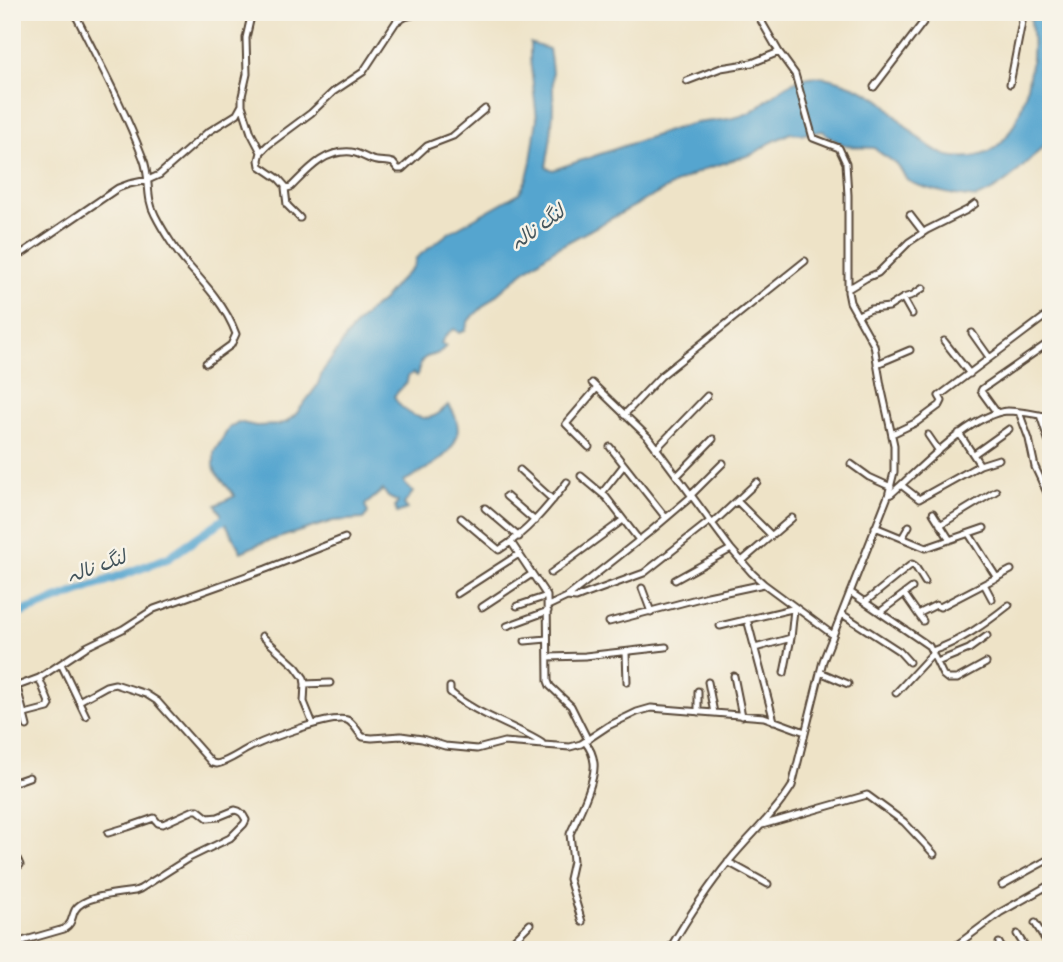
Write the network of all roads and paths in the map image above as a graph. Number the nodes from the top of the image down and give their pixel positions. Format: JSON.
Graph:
{"nodes":[{"id":1,"x":74,"y":12,"type":"edge"},
{"id":2,"x":252,"y":12,"type":"edge"},
{"id":3,"x":424,"y":12,"type":"edge"},
{"id":4,"x":757,"y":12,"type":"edge"},
{"id":5,"x":931,"y":12,"type":"edge"},
{"id":6,"x":1019,"y":12,"type":"edge"},
{"id":7,"x":779,"y":52,"type":"junction"},
{"id":8,"x":687,"y":81,"type":"dead end"},
{"id":9,"x":1010,"y":84,"type":"dead end"},
{"id":10,"x":874,"y":87,"type":"dead end"},
{"id":11,"x":242,"y":105,"type":"junction"},
{"id":12,"x":485,"y":109,"type":"dead end"},
{"id":13,"x":261,"y":152,"type":"junction"},
{"id":14,"x":148,"y":180,"type":"junction"},
{"id":15,"x":285,"y":188,"type":"junction"},
{"id":16,"x":975,"y":204,"type":"dead end"},
{"id":17,"x":910,"y":215,"type":"dead end"},
{"id":18,"x":300,"y":218,"type":"dead end"},
{"id":19,"x":923,"y":232,"type":"junction"},
{"id":20,"x":20,"y":254,"type":"dead end"},
{"id":21,"x":805,"y":261,"type":"dead end"},
{"id":22,"x":923,"y":288,"type":"dead end"},
{"id":23,"x":848,"y":289,"type":"junction"},
{"id":24,"x":903,"y":298,"type":"junction"},
{"id":25,"x":1051,"y":312,"type":"edge"},
{"id":26,"x":912,"y":314,"type":"dead end"},
{"id":27,"x":858,"y":315,"type":"junction"},
{"id":28,"x":972,"y":332,"type":"dead end"},
{"id":29,"x":944,"y":341,"type":"dead end"},
{"id":30,"x":1051,"y":341,"type":"edge"},
{"id":31,"x":910,"y":351,"type":"dead end"},
{"id":32,"x":989,"y":357,"type":"junction"},
{"id":33,"x":206,"y":363,"type":"dead end"},
{"id":34,"x":877,"y":365,"type":"junction"},
{"id":35,"x":970,"y":374,"type":"junction"},
{"id":36,"x":707,"y":396,"type":"dead end"},
{"id":37,"x":1019,"y":412,"type":"junction"},
{"id":38,"x":997,"y":413,"type":"junction"},
{"id":39,"x":624,"y":415,"type":"junction"},
{"id":40,"x":1041,"y":415,"type":"junction"},
{"id":41,"x":1051,"y":417,"type":"edge"},
{"id":42,"x":1009,"y":429,"type":"dead end"},
{"id":43,"x":959,"y":433,"type":"junction"},
{"id":44,"x":892,"y":434,"type":"junction"},
{"id":45,"x":928,"y":435,"type":"dead end"},
{"id":46,"x":713,"y":439,"type":"dead end"},
{"id":47,"x":589,"y":447,"type":"dead end"},
{"id":48,"x":610,"y":447,"type":"dead end"},
{"id":49,"x":1051,"y":448,"type":"edge"},
{"id":50,"x":656,"y":449,"type":"junction"},
{"id":51,"x":939,"y":452,"type":"junction"},
{"id":52,"x":974,"y":454,"type":"junction"},
{"id":53,"x":999,"y":459,"type":"dead end"},
{"id":54,"x":723,"y":463,"type":"dead end"},
{"id":55,"x":851,"y":464,"type":"dead end"},
{"id":56,"x":624,"y":465,"type":"junction"},
{"id":57,"x":980,"y":465,"type":"junction"},
{"id":58,"x":520,"y":471,"type":"dead end"},
{"id":59,"x":581,"y":475,"type":"dead end"},
{"id":60,"x":677,"y":476,"type":"junction"},
{"id":61,"x":567,"y":482,"type":"dead end"},
{"id":62,"x":757,"y":482,"type":"dead end"},
{"id":63,"x":901,"y":485,"type":"junction"},
{"id":64,"x":891,"y":487,"type":"junction"},
{"id":65,"x":996,"y":491,"type":"dead end"},
{"id":66,"x":602,"y":493,"type":"junction"},
{"id":67,"x":506,"y":496,"type":"dead end"},
{"id":68,"x":692,"y":496,"type":"junction"},
{"id":69,"x":888,"y":496,"type":"junction"},
{"id":70,"x":1050,"y":499,"type":"edge"},
{"id":71,"x":553,"y":500,"type":"junction"},
{"id":72,"x":737,"y":501,"type":"junction"},
{"id":73,"x":485,"y":508,"type":"dead end"},
{"id":74,"x":933,"y":513,"type":"dead end"},
{"id":75,"x":792,"y":517,"type":"dead end"},
{"id":76,"x":461,"y":518,"type":"dead end"},
{"id":77,"x":666,"y":518,"type":"junction"},
{"id":78,"x":623,"y":520,"type":"junction"},
{"id":79,"x":534,"y":521,"type":"junction"},
{"id":80,"x":711,"y":522,"type":"junction"},
{"id":81,"x":940,"y":525,"type":"junction"},
{"id":82,"x":909,"y":526,"type":"dead end"},
{"id":83,"x":875,"y":527,"type":"junction"},
{"id":84,"x":984,"y":528,"type":"dead end"},
{"id":85,"x":969,"y":534,"type":"junction"},
{"id":86,"x":771,"y":535,"type":"junction"},
{"id":87,"x":519,"y":537,"type":"junction"},
{"id":88,"x":345,"y":538,"type":"dead end"},
{"id":89,"x":902,"y":538,"type":"junction"},
{"id":90,"x":639,"y":540,"type":"junction"},
{"id":91,"x":950,"y":540,"type":"junction"},
{"id":92,"x":511,"y":542,"type":"junction"},
{"id":93,"x":731,"y":549,"type":"junction"},
{"id":94,"x":519,"y":554,"type":"junction"},
{"id":95,"x":742,"y":561,"type":"junction"},
{"id":96,"x":1012,"y":570,"type":"dead end"},
{"id":97,"x":551,"y":573,"type":"dead end"},
{"id":98,"x":532,"y":574,"type":"junction"},
{"id":99,"x":997,"y":578,"type":"junction"},
{"id":100,"x":675,"y":580,"type":"dead end"},
{"id":101,"x":925,"y":582,"type":"dead end"},
{"id":102,"x":764,"y":584,"type":"junction"},
{"id":103,"x":984,"y":584,"type":"junction"},
{"id":104,"x":642,"y":588,"type":"dead end"},
{"id":105,"x":912,"y":588,"type":"dead end"},
{"id":106,"x":850,"y":592,"type":"junction"},
{"id":107,"x":457,"y":594,"type":"dead end"},
{"id":108,"x":904,"y":594,"type":"junction"},
{"id":109,"x":547,"y":596,"type":"junction"},
{"id":110,"x":567,"y":597,"type":"junction"},
{"id":111,"x":992,"y":599,"type":"dead end"},
{"id":112,"x":865,"y":602,"type":"junction"},
{"id":113,"x":1009,"y":605,"type":"dead end"},
{"id":114,"x":517,"y":606,"type":"dead end"},
{"id":115,"x":482,"y":607,"type":"dead end"},
{"id":116,"x":548,"y":608,"type":"junction"},
{"id":117,"x":795,"y":608,"type":"junction"},
{"id":118,"x":651,"y":612,"type":"junction"},
{"id":119,"x":880,"y":612,"type":"junction"},
{"id":120,"x":842,"y":614,"type":"junction"},
{"id":121,"x":918,"y":614,"type":"junction"},
{"id":122,"x":747,"y":619,"type":"junction"},
{"id":123,"x":923,"y":621,"type":"dead end"},
{"id":124,"x":610,"y":622,"type":"dead end"},
{"id":125,"x":507,"y":626,"type":"dead end"},
{"id":126,"x":720,"y":626,"type":"dead end"},
{"id":127,"x":834,"y":635,"type":"junction"},
{"id":128,"x":262,"y":636,"type":"dead end"},
{"id":129,"x":987,"y":636,"type":"dead end"},
{"id":130,"x":791,"y":638,"type":"junction"},
{"id":131,"x":547,"y":639,"type":"junction"},
{"id":132,"x":525,"y":641,"type":"dead end"},
{"id":133,"x":666,"y":647,"type":"dead end"},
{"id":134,"x":755,"y":648,"type":"junction"},
{"id":135,"x":626,"y":652,"type":"junction"},
{"id":136,"x":933,"y":652,"type":"junction"},
{"id":137,"x":548,"y":657,"type":"junction"},
{"id":138,"x":909,"y":662,"type":"dead end"},
{"id":139,"x":937,"y":662,"type":"junction"},
{"id":140,"x":986,"y":663,"type":"dead end"},
{"id":141,"x":61,"y":664,"type":"junction"},
{"id":142,"x":820,"y":672,"type":"junction"},
{"id":143,"x":783,"y":673,"type":"dead end"},
{"id":144,"x":734,"y":676,"type":"dead end"},
{"id":145,"x":38,"y":678,"type":"junction"},
{"id":146,"x":627,"y":682,"type":"dead end"},
{"id":147,"x":708,"y":682,"type":"dead end"},
{"id":148,"x":330,"y":683,"type":"dead end"},
{"id":149,"x":305,"y":684,"type":"junction"},
{"id":150,"x":848,"y":684,"type":"dead end"},
{"id":151,"x":15,"y":687,"type":"edge"},
{"id":152,"x":450,"y":687,"type":"dead end"},
{"id":153,"x":698,"y":691,"type":"dead end"},
{"id":154,"x":896,"y":693,"type":"dead end"},
{"id":155,"x":79,"y":701,"type":"junction"},
{"id":156,"x":698,"y":712,"type":"junction"},
{"id":157,"x":714,"y":713,"type":"junction"},
{"id":158,"x":24,"y":714,"type":"junction"},
{"id":159,"x":86,"y":716,"type":"dead end"},
{"id":160,"x":742,"y":716,"type":"junction"},
{"id":161,"x":774,"y":721,"type":"junction"},
{"id":162,"x":313,"y":724,"type":"junction"},
{"id":163,"x":27,"y":726,"type":"dead end"},
{"id":164,"x":805,"y":732,"type":"junction"},
{"id":165,"x":587,"y":741,"type":"junction"},
{"id":166,"x":545,"y":745,"type":"junction"},
{"id":167,"x":29,"y":777,"type":"dead end"},
{"id":168,"x":12,"y":783,"type":"edge"},
{"id":169,"x":759,"y":826,"type":"junction"},
{"id":170,"x":108,"y":833,"type":"dead end"},
{"id":171,"x":12,"y":847,"type":"edge"},
{"id":172,"x":934,"y":854,"type":"dead end"},
{"id":173,"x":1051,"y":858,"type":"edge"},
{"id":174,"x":728,"y":862,"type":"junction"},
{"id":175,"x":20,"y":865,"type":"dead end"},
{"id":176,"x":768,"y":884,"type":"dead end"},
{"id":177,"x":1051,"y":884,"type":"edge"},
{"id":178,"x":1002,"y":885,"type":"dead end"},
{"id":179,"x":582,"y":922,"type":"dead end"},
{"id":180,"x":1035,"y":923,"type":"dead end"},
{"id":181,"x":530,"y":924,"type":"dead end"},
{"id":182,"x":1017,"y":933,"type":"dead end"},
{"id":183,"x":999,"y":943,"type":"dead end"},
{"id":184,"x":12,"y":944,"type":"edge"},
{"id":185,"x":1049,"y":948,"type":"edge"},
{"id":186,"x":670,"y":949,"type":"edge"},
{"id":187,"x":504,"y":950,"type":"edge"},
{"id":188,"x":950,"y":950,"type":"edge"},
{"id":189,"x":1003,"y":950,"type":"edge"},
{"id":190,"x":1027,"y":950,"type":"edge"}],
"edges":[{"from":1,"to":14,"type":"street"},
{"from":2,"to":11,"type":"street"},
{"from":3,"to":13,"type":"street"},
{"from":4,"to":7,"type":"street"},
{"from":5,"to":10,"type":"street"},
{"from":6,"to":9,"type":"street"},
{"from":7,"to":8,"type":"street"},
{"from":7,"to":23,"type":"street"},
{"from":11,"to":13,"type":"street"},
{"from":11,"to":14,"type":"street"},
{"from":12,"to":15,"type":"street"},
{"from":13,"to":15,"type":"street"},
{"from":14,"to":20,"type":"street"},
{"from":14,"to":33,"type":"street"},
{"from":15,"to":18,"type":"street"},
{"from":16,"to":19,"type":"street"},
{"from":17,"to":19,"type":"street"},
{"from":19,"to":23,"type":"street"},
{"from":21,"to":39,"type":"street"},
{"from":22,"to":24,"type":"street"},
{"from":23,"to":27,"type":"street"},
{"from":24,"to":26,"type":"street"},
{"from":24,"to":27,"type":"street"},
{"from":25,"to":32,"type":"street"},
{"from":27,"to":34,"type":"street"},
{"from":28,"to":32,"type":"street"},
{"from":29,"to":35,"type":"street"},
{"from":30,"to":38,"type":"street"},
{"from":31,"to":34,"type":"street"},
{"from":32,"to":35,"type":"street"},
{"from":34,"to":44,"type":"street"},
{"from":35,"to":44,"type":"street"},
{"from":36,"to":50,"type":"street"},
{"from":37,"to":38,"type":"street"},
{"from":37,"to":40,"type":"street"},
{"from":37,"to":70,"type":"street"},
{"from":38,"to":43,"type":"street"},
{"from":39,"to":47,"type":"street"},
{"from":39,"to":50,"type":"street"},
{"from":40,"to":41,"type":"street"},
{"from":40,"to":49,"type":"street"},
{"from":42,"to":52,"type":"street"},
{"from":43,"to":51,"type":"street"},
{"from":43,"to":52,"type":"street"},
{"from":44,"to":64,"type":"street"},
{"from":45,"to":51,"type":"street"},
{"from":46,"to":60,"type":"street"},
{"from":48,"to":56,"type":"street"},
{"from":50,"to":60,"type":"street"},
{"from":51,"to":63,"type":"street"},
{"from":52,"to":57,"type":"street"},
{"from":53,"to":57,"type":"street"},
{"from":54,"to":68,"type":"street"},
{"from":55,"to":64,"type":"street"},
{"from":56,"to":66,"type":"street"},
{"from":56,"to":77,"type":"street"},
{"from":57,"to":63,"type":"street"},
{"from":58,"to":71,"type":"street"},
{"from":59,"to":66,"type":"street"},
{"from":60,"to":68,"type":"street"},
{"from":61,"to":71,"type":"street"},
{"from":62,"to":72,"type":"street"},
{"from":63,"to":69,"type":"street"},
{"from":64,"to":69,"type":"street"},
{"from":65,"to":81,"type":"street"},
{"from":66,"to":78,"type":"street"},
{"from":67,"to":79,"type":"street"},
{"from":68,"to":77,"type":"street"},
{"from":68,"to":80,"type":"street"},
{"from":69,"to":83,"type":"street"},
{"from":71,"to":79,"type":"street"},
{"from":72,"to":80,"type":"street"},
{"from":72,"to":86,"type":"street"},
{"from":73,"to":87,"type":"street"},
{"from":74,"to":81,"type":"street"},
{"from":75,"to":86,"type":"street"},
{"from":76,"to":92,"type":"street"},
{"from":77,"to":90,"type":"street"},
{"from":78,"to":90,"type":"street"},
{"from":78,"to":97,"type":"street"},
{"from":79,"to":87,"type":"street"},
{"from":80,"to":93,"type":"street"},
{"from":80,"to":110,"type":"street"},
{"from":81,"to":91,"type":"street"},
{"from":82,"to":89,"type":"street"},
{"from":83,"to":89,"type":"street"},
{"from":83,"to":106,"type":"street"},
{"from":84,"to":85,"type":"street"},
{"from":85,"to":91,"type":"street"},
{"from":85,"to":99,"type":"street"},
{"from":86,"to":95,"type":"street"},
{"from":87,"to":92,"type":"street"},
{"from":88,"to":141,"type":"street"},
{"from":89,"to":91,"type":"street"},
{"from":90,"to":110,"type":"street"},
{"from":92,"to":94,"type":"street"},
{"from":93,"to":95,"type":"street"},
{"from":93,"to":100,"type":"street"},
{"from":94,"to":98,"type":"street"},
{"from":94,"to":107,"type":"street"},
{"from":95,"to":102,"type":"street"},
{"from":96,"to":99,"type":"street"},
{"from":98,"to":109,"type":"street"},
{"from":98,"to":115,"type":"street"},
{"from":99,"to":103,"type":"street"},
{"from":101,"to":112,"type":"street"},
{"from":102,"to":117,"type":"street"},
{"from":102,"to":118,"type":"street"},
{"from":103,"to":111,"type":"street"},
{"from":103,"to":121,"type":"street"},
{"from":104,"to":118,"type":"street"},
{"from":105,"to":108,"type":"street"},
{"from":106,"to":112,"type":"street"},
{"from":106,"to":120,"type":"street"},
{"from":108,"to":119,"type":"street"},
{"from":108,"to":121,"type":"street"},
{"from":109,"to":114,"type":"street"},
{"from":109,"to":116,"type":"street"},
{"from":110,"to":116,"type":"street"},
{"from":112,"to":119,"type":"street"},
{"from":113,"to":136,"type":"street"},
{"from":116,"to":125,"type":"street"},
{"from":116,"to":131,"type":"street"},
{"from":117,"to":122,"type":"street"},
{"from":117,"to":127,"type":"street"},
{"from":117,"to":130,"type":"street"},
{"from":118,"to":124,"type":"street"},
{"from":119,"to":136,"type":"street"},
{"from":120,"to":127,"type":"street"},
{"from":120,"to":138,"type":"street"},
{"from":121,"to":123,"type":"street"},
{"from":122,"to":126,"type":"street"},
{"from":122,"to":134,"type":"street"},
{"from":127,"to":142,"type":"street"},
{"from":128,"to":149,"type":"street"},
{"from":129,"to":139,"type":"street"},
{"from":130,"to":134,"type":"street"},
{"from":130,"to":143,"type":"street"},
{"from":131,"to":132,"type":"street"},
{"from":131,"to":137,"type":"street"},
{"from":133,"to":135,"type":"street"},
{"from":134,"to":161,"type":"street"},
{"from":135,"to":137,"type":"street"},
{"from":135,"to":146,"type":"street"},
{"from":136,"to":139,"type":"street"},
{"from":136,"to":154,"type":"street"},
{"from":137,"to":165,"type":"street"},
{"from":139,"to":140,"type":"street"},
{"from":141,"to":145,"type":"street"},
{"from":141,"to":155,"type":"street"},
{"from":142,"to":150,"type":"street"},
{"from":142,"to":164,"type":"street"},
{"from":144,"to":160,"type":"street"},
{"from":145,"to":151,"type":"street"},
{"from":145,"to":158,"type":"street"},
{"from":147,"to":157,"type":"street"},
{"from":148,"to":149,"type":"street"},
{"from":149,"to":162,"type":"street"},
{"from":151,"to":158,"type":"street"},
{"from":152,"to":166,"type":"street"},
{"from":153,"to":156,"type":"street"},
{"from":155,"to":159,"type":"street"},
{"from":155,"to":162,"type":"street"},
{"from":156,"to":157,"type":"street"},
{"from":156,"to":165,"type":"street"},
{"from":157,"to":160,"type":"street"},
{"from":158,"to":163,"type":"street"},
{"from":160,"to":161,"type":"street"},
{"from":161,"to":164,"type":"street"},
{"from":162,"to":166,"type":"street"},
{"from":164,"to":169,"type":"street"},
{"from":165,"to":166,"type":"street"},
{"from":165,"to":179,"type":"street"},
{"from":167,"to":168,"type":"street"},
{"from":169,"to":172,"type":"street"},
{"from":169,"to":174,"type":"street"},
{"from":170,"to":184,"type":"street"},
{"from":171,"to":175,"type":"street"},
{"from":173,"to":178,"type":"street"},
{"from":174,"to":176,"type":"street"},
{"from":174,"to":186,"type":"street"},
{"from":177,"to":188,"type":"street"},
{"from":180,"to":185,"type":"street"},
{"from":181,"to":187,"type":"street"},
{"from":182,"to":190,"type":"street"},
{"from":183,"to":189,"type":"street"}]}
